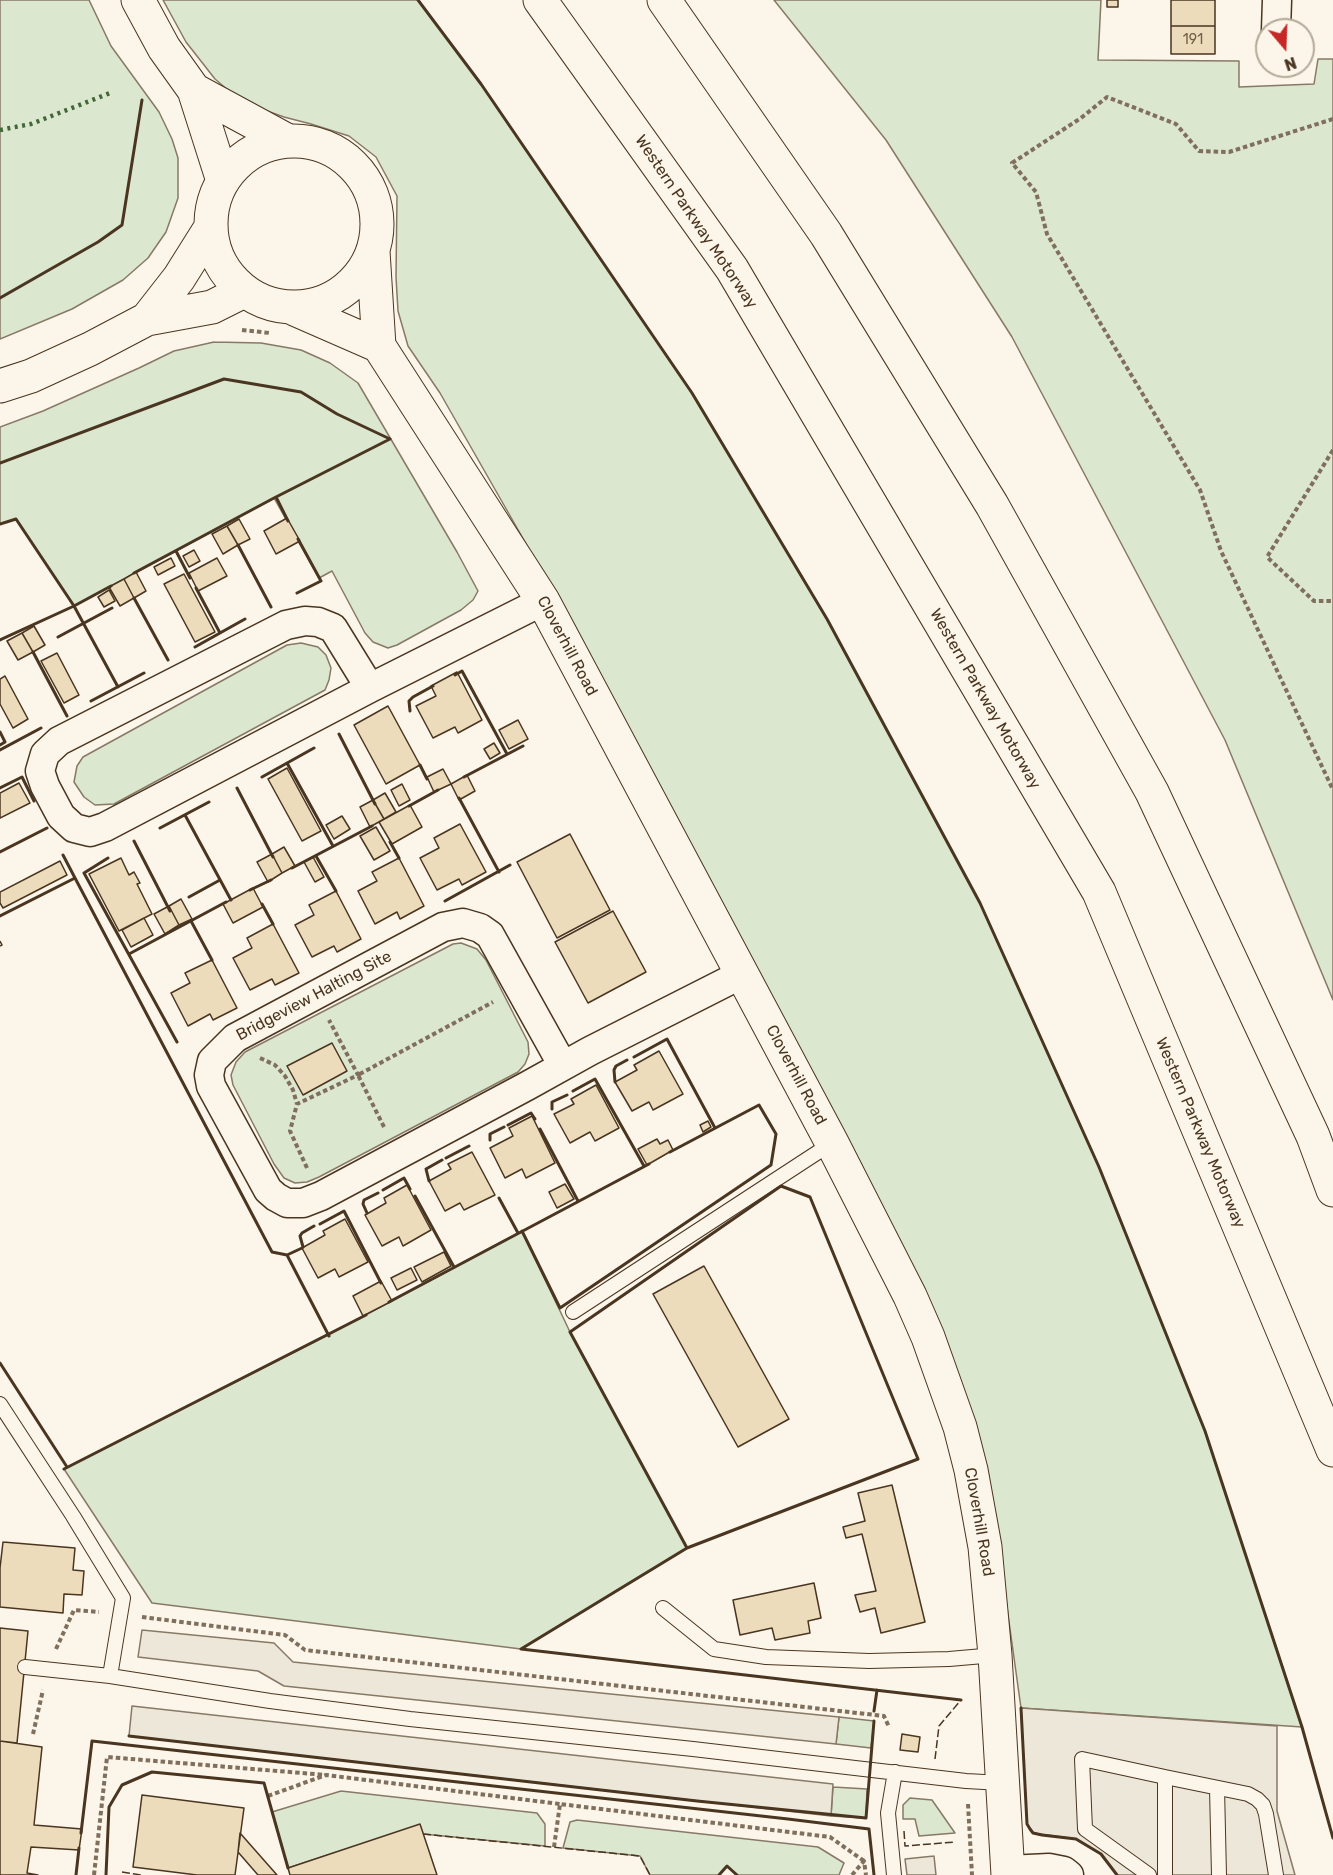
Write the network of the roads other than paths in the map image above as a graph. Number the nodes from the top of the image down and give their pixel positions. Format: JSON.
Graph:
{"nodes":[{"id":1,"x":138,"y":0,"type":"edge"},
{"id":2,"x":540,"y":0,"type":"edge"},
{"id":3,"x":664,"y":0,"type":"edge"},
{"id":4,"x":1277,"y":0,"type":"edge"},
{"id":5,"x":1276,"y":18,"type":"edge"},
{"id":6,"x":194,"y":90,"type":"junction"},
{"id":7,"x":288,"y":141,"type":"junction"},
{"id":8,"x":223,"y":181,"type":"junction"},
{"id":9,"x":211,"y":228,"type":"junction"},
{"id":10,"x":373,"y":251,"type":"junction"},
{"id":11,"x":244,"y":291,"type":"junction"},
{"id":12,"x":147,"y":319,"type":"junction"},
{"id":13,"x":282,"y":321,"type":"junction"},
{"id":14,"x":379,"y":346,"type":"junction"},
{"id":15,"x":0,"y":386,"type":"edge"},
{"id":16,"x":543,"y":601,"type":"junction"},
{"id":17,"x":370,"y":688,"type":"junction"},
{"id":18,"x":742,"y":974,"type":"junction"},
{"id":19,"x":563,"y":1066,"type":"junction"},
{"id":20,"x":832,"y":1143,"type":"junction"},
{"id":21,"x":1333,"y":1190,"type":"edge"},
{"id":22,"x":573,"y":1312,"type":"dead end"},
{"id":23,"x":0,"y":1404,"type":"edge"},
{"id":24,"x":1333,"y":1450,"type":"edge"},
{"id":25,"x":663,"y":1608,"type":"dead end"},
{"id":26,"x":995,"y":1655,"type":"junction"},
{"id":27,"x":25,"y":1666,"type":"dead end"},
{"id":28,"x":110,"y":1676,"type":"junction"},
{"id":29,"x":895,"y":1772,"type":"junction"},
{"id":30,"x":1165,"y":1777,"type":"junction"},
{"id":31,"x":1002,"y":1783,"type":"junction"},
{"id":32,"x":1217,"y":1788,"type":"junction"},
{"id":33,"x":1008,"y":1872,"type":"edge"},
{"id":34,"x":894,"y":1875,"type":"edge"},
{"id":35,"x":1070,"y":1875,"type":"edge"},
{"id":36,"x":1149,"y":1875,"type":"edge"},
{"id":37,"x":1165,"y":1875,"type":"edge"},
{"id":38,"x":1219,"y":1875,"type":"edge"},
{"id":39,"x":1276,"y":1875,"type":"edge"}],
"edges":[{"from":1,"to":6,"type":"main road"},
{"from":2,"to":24,"type":"main road","name":"Western Parkway Motorway"},
{"from":3,"to":21,"type":"main road"},
{"from":4,"to":5,"type":"street"},
{"from":6,"to":7,"type":"main road"},
{"from":6,"to":8,"type":"main road"},
{"from":7,"to":8,"type":"main road"},
{"from":7,"to":10,"type":"main road"},
{"from":8,"to":9,"type":"main road"},
{"from":9,"to":11,"type":"main road"},
{"from":9,"to":12,"type":"main road"},
{"from":10,"to":13,"type":"main road"},
{"from":10,"to":14,"type":"main road","name":"Cloverhill Road"},
{"from":11,"to":12,"type":"main road"},
{"from":11,"to":13,"type":"main road"},
{"from":12,"to":15,"type":"main road"},
{"from":13,"to":14,"type":"main road"},
{"from":14,"to":16,"type":"main road","name":"Cloverhill Road"},
{"from":16,"to":17,"type":"street"},
{"from":16,"to":18,"type":"main road","name":"Cloverhill Road"},
{"from":17,"to":17,"type":"street"},
{"from":18,"to":19,"type":"street","name":"Bridgeview Halting Site"},
{"from":18,"to":20,"type":"main road","name":"Cloverhill Road"},
{"from":19,"to":19,"type":"street","name":"Bridgeview Halting Site"},
{"from":20,"to":22,"type":"lane"},
{"from":20,"to":26,"type":"main road","name":"Cloverhill Road"},
{"from":23,"to":28,"type":"lane"},
{"from":25,"to":26,"type":"lane"},
{"from":26,"to":31,"type":"main road","name":"Cloverhill Road"},
{"from":27,"to":28,"type":"lane"},
{"from":28,"to":29,"type":"lane"},
{"from":29,"to":31,"type":"lane"},
{"from":29,"to":34,"type":"lane"},
{"from":30,"to":32,"type":"lane"},
{"from":30,"to":36,"type":"lane"},
{"from":30,"to":37,"type":"lane"},
{"from":31,"to":33,"type":"main road","name":"Cloverhill Road"},
{"from":32,"to":38,"type":"lane"},
{"from":32,"to":39,"type":"lane"},
{"from":33,"to":35,"type":"street"}]}
